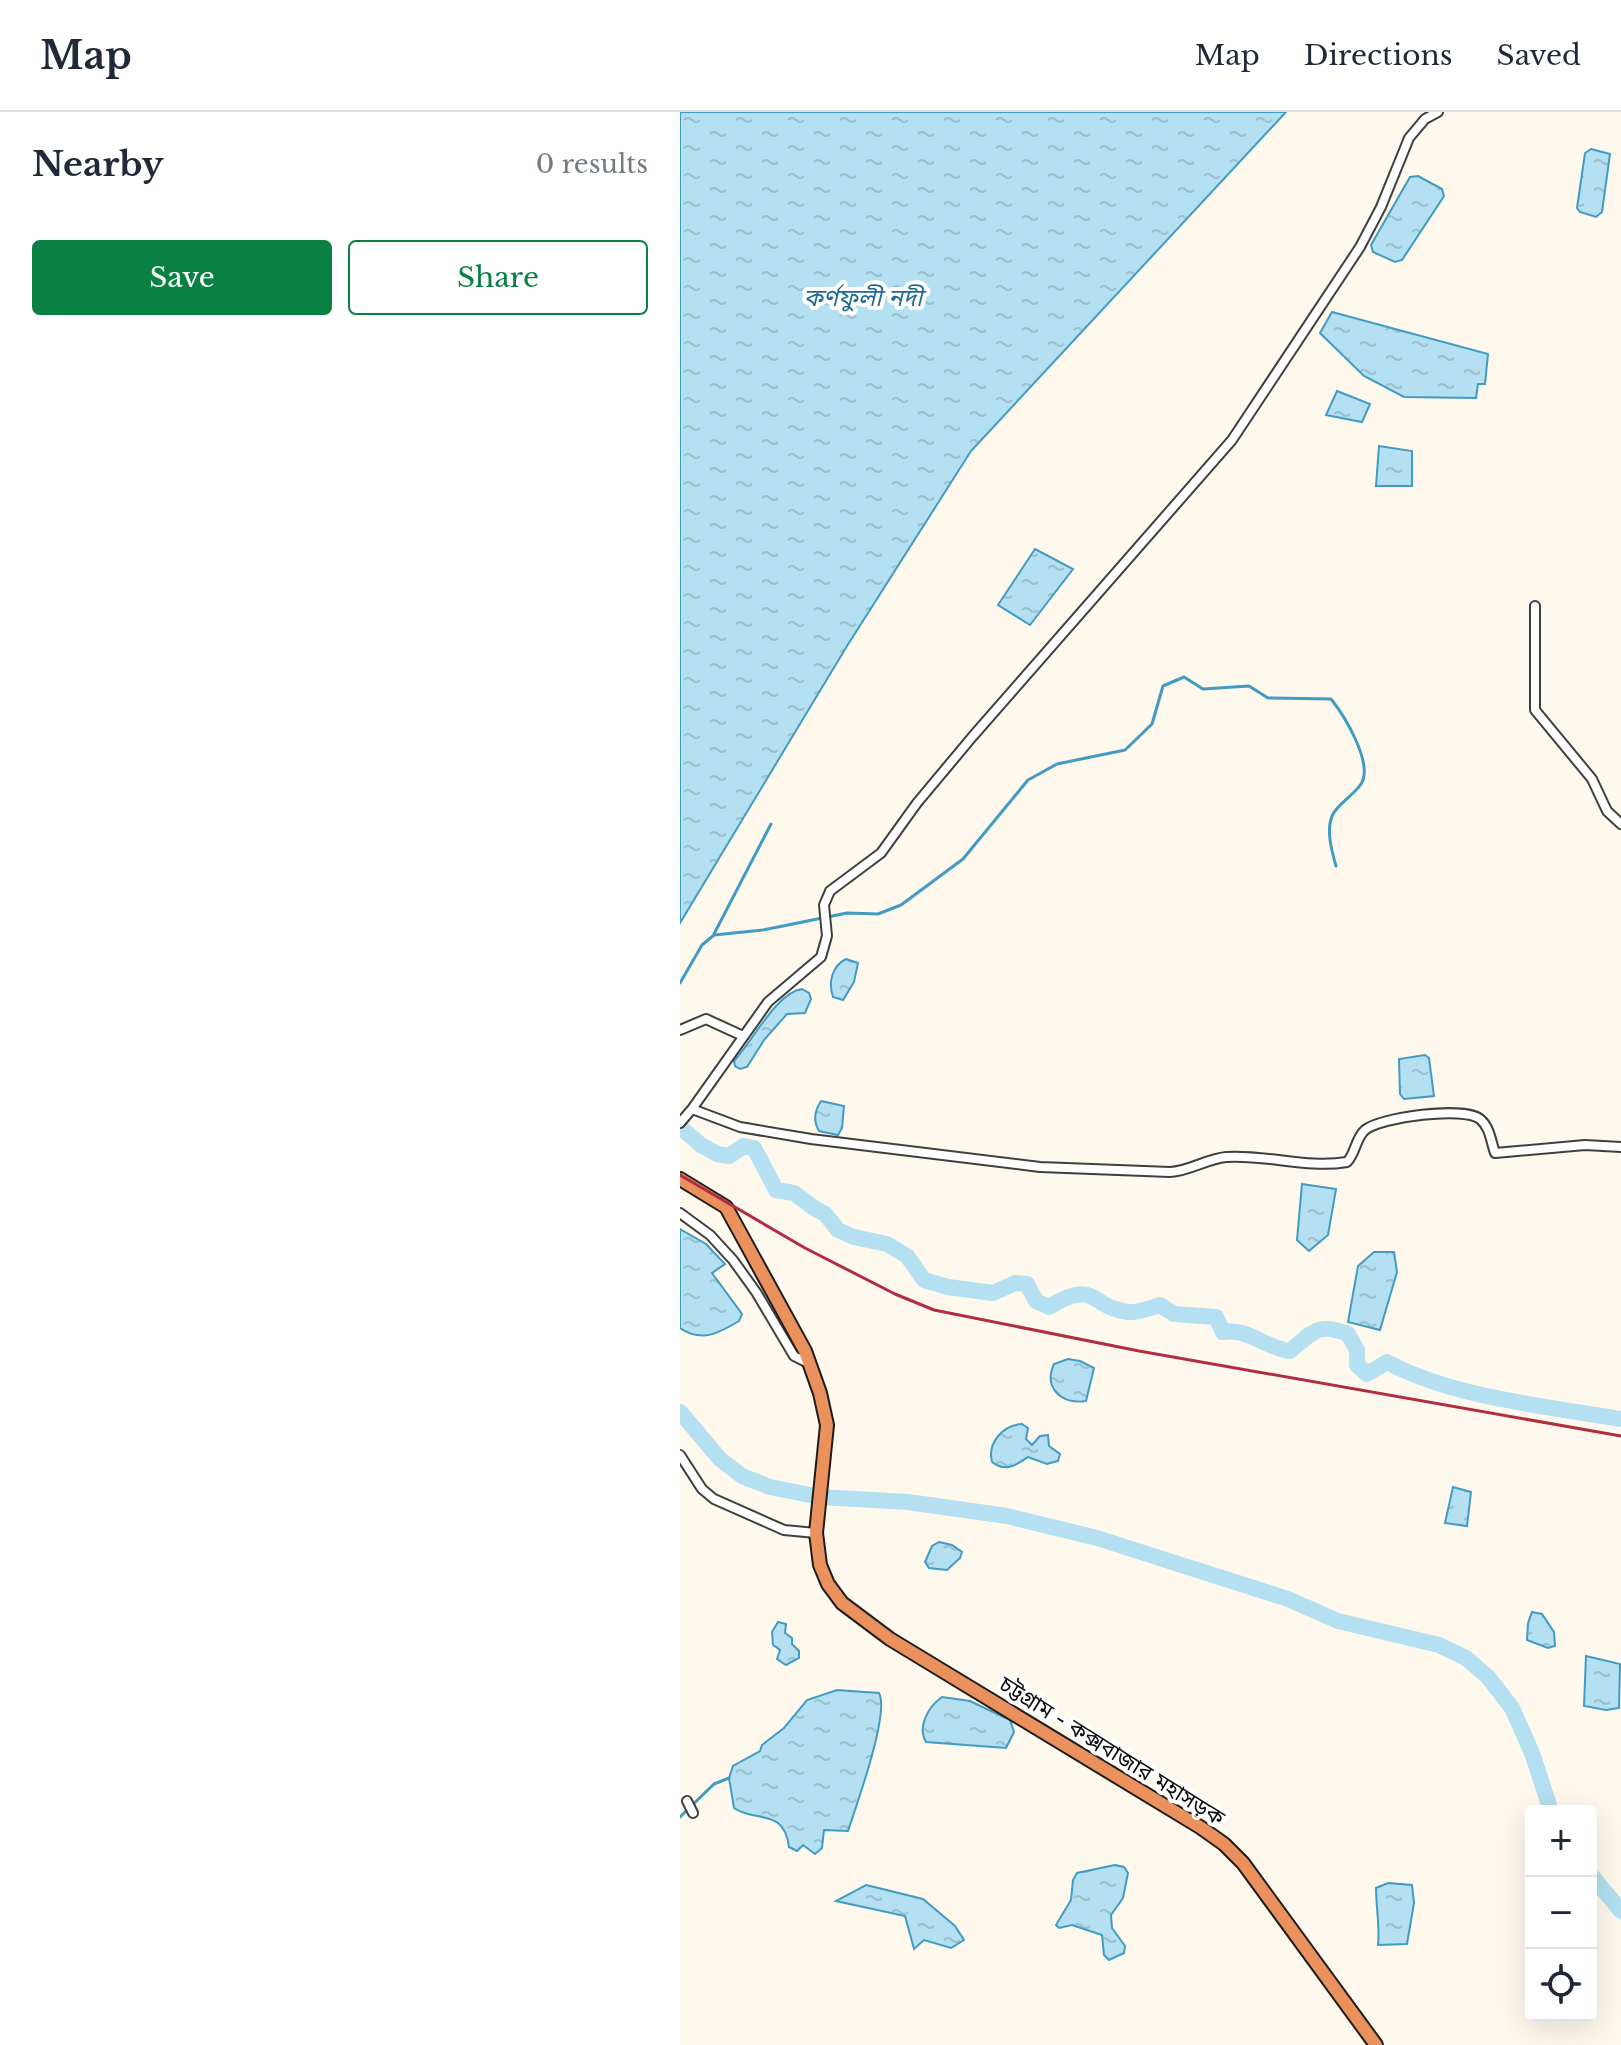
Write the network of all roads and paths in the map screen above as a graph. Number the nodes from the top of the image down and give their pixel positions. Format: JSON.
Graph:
{"nodes":[{"id":1,"x":1438,"y":112,"type":"edge"},
{"id":2,"x":1535,"y":606,"type":"dead end"},
{"id":3,"x":1621,"y":824,"type":"edge"},
{"id":4,"x":680,"y":1030,"type":"edge"},
{"id":5,"x":743,"y":1036,"type":"junction"},
{"id":6,"x":692,"y":1109,"type":"junction"},
{"id":7,"x":682,"y":1121,"type":"edge"},
{"id":8,"x":1621,"y":1147,"type":"edge"},
{"id":9,"x":680,"y":1179,"type":"edge"},
{"id":10,"x":680,"y":1213,"type":"edge"},
{"id":11,"x":811,"y":1364,"type":"junction"},
{"id":12,"x":680,"y":1455,"type":"edge"},
{"id":13,"x":816,"y":1526,"type":"junction"},
{"id":14,"x":687,"y":1801,"type":"dead end"},
{"id":15,"x":693,"y":1813,"type":"dead end"},
{"id":16,"x":1376,"y":2045,"type":"edge"}],
"edges":[{"from":1,"to":5,"type":"street"},
{"from":2,"to":3,"type":"street"},
{"from":4,"to":5,"type":"street"},
{"from":5,"to":6,"type":"street"},
{"from":6,"to":7,"type":"street"},
{"from":6,"to":8,"type":"street"},
{"from":9,"to":11,"type":"highway"},
{"from":10,"to":11,"type":"street"},
{"from":11,"to":13,"type":"highway","name":"চট্টগ্রাম - কক্সবাজার মহাসড়ক"},
{"from":12,"to":13,"type":"street"},
{"from":13,"to":16,"type":"highway","name":"চট্টগ্রাম - কক্সবাজার মহাসড়ক"},
{"from":14,"to":15,"type":"street"}]}
